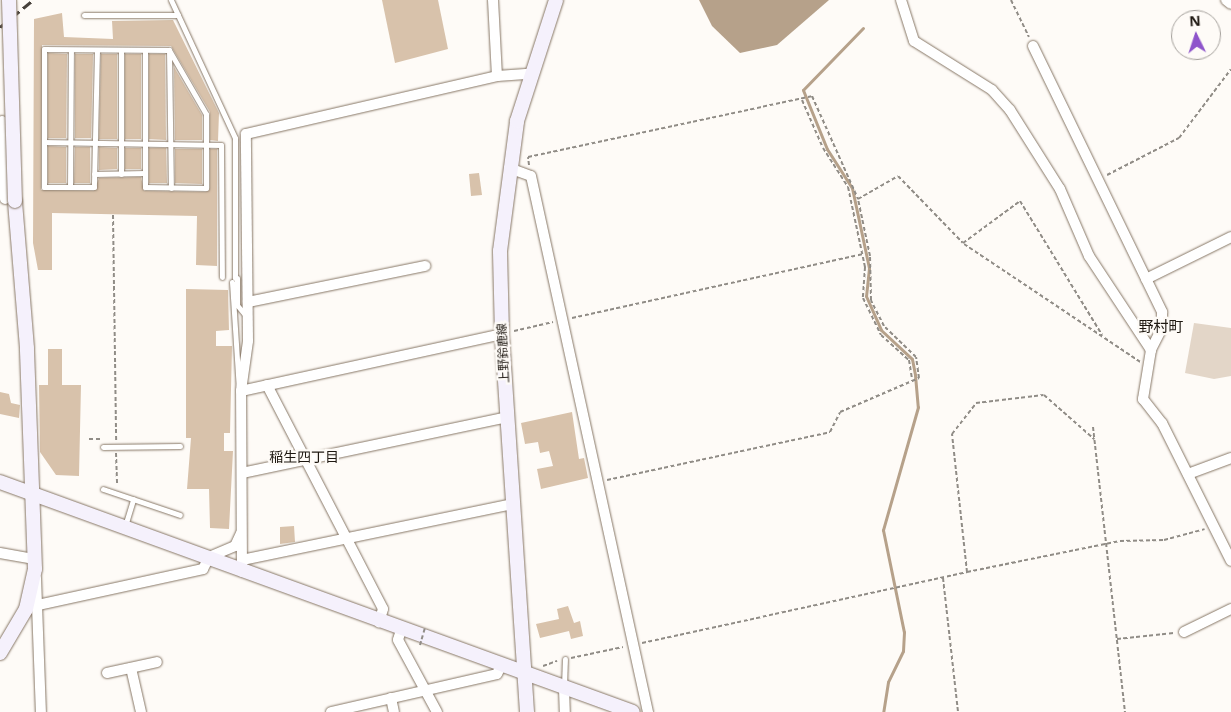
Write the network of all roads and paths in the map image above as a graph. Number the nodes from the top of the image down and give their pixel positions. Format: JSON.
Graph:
{"nodes":[{"id":1,"x":9,"y":0,"type":"edge"},
{"id":2,"x":171,"y":0,"type":"edge"},
{"id":3,"x":493,"y":0,"type":"edge"},
{"id":4,"x":556,"y":0,"type":"edge"},
{"id":5,"x":901,"y":0,"type":"edge"},
{"id":6,"x":1011,"y":0,"type":"edge"},
{"id":7,"x":1226,"y":0,"type":"edge"},
{"id":8,"x":1231,"y":4,"type":"edge"},
{"id":9,"x":84,"y":15,"type":"dead end"},
{"id":10,"x":178,"y":15,"type":"junction"},
{"id":11,"x":1033,"y":46,"type":"joint"},
{"id":12,"x":71,"y":50,"type":"junction"},
{"id":13,"x":97,"y":50,"type":"junction"},
{"id":14,"x":121,"y":50,"type":"junction"},
{"id":15,"x":145,"y":50,"type":"junction"},
{"id":16,"x":169,"y":50,"type":"junction"},
{"id":17,"x":1231,"y":69,"type":"edge"},
{"id":18,"x":529,"y":74,"type":"junction"},
{"id":19,"x":498,"y":76,"type":"junction"},
{"id":20,"x":802,"y":100,"type":"junction"},
{"id":21,"x":2,"y":120,"type":"dead end"},
{"id":22,"x":44,"y":142,"type":"junction"},
{"id":23,"x":71,"y":142,"type":"junction"},
{"id":24,"x":95,"y":143,"type":"junction"},
{"id":25,"x":120,"y":143,"type":"junction"},
{"id":26,"x":145,"y":143,"type":"junction"},
{"id":27,"x":171,"y":144,"type":"junction"},
{"id":28,"x":205,"y":144,"type":"junction"},
{"id":29,"x":509,"y":168,"type":"junction"},
{"id":30,"x":526,"y":171,"type":"junction"},
{"id":31,"x":145,"y":173,"type":"junction"},
{"id":32,"x":94,"y":174,"type":"junction"},
{"id":33,"x":121,"y":174,"type":"junction"},
{"id":34,"x":1098,"y":180,"type":"junction"},
{"id":35,"x":70,"y":187,"type":"junction"},
{"id":36,"x":171,"y":188,"type":"junction"},
{"id":37,"x":7,"y":198,"type":"edge"},
{"id":38,"x":858,"y":199,"type":"junction"},
{"id":39,"x":113,"y":215,"type":"dead end"},
{"id":40,"x":1231,"y":236,"type":"edge"},
{"id":41,"x":963,"y":243,"type":"junction"},
{"id":42,"x":862,"y":254,"type":"junction"},
{"id":43,"x":425,"y":266,"type":"dead end"},
{"id":44,"x":222,"y":277,"type":"dead end"},
{"id":45,"x":235,"y":279,"type":"junction"},
{"id":46,"x":1146,"y":279,"type":"junction"},
{"id":47,"x":248,"y":302,"type":"junction"},
{"id":48,"x":248,"y":318,"type":"junction"},
{"id":49,"x":562,"y":320,"type":"junction"},
{"id":50,"x":502,"y":334,"type":"junction"},
{"id":51,"x":1102,"y":335,"type":"junction"},
{"id":52,"x":1151,"y":350,"type":"junction"},
{"id":53,"x":1150,"y":370,"type":"junction"},
{"id":54,"x":913,"y":378,"type":"junction"},
{"id":55,"x":267,"y":385,"type":"junction"},
{"id":56,"x":241,"y":391,"type":"junction"},
{"id":57,"x":507,"y":417,"type":"junction"},
{"id":58,"x":1093,"y":427,"type":"dead end"},
{"id":59,"x":1094,"y":439,"type":"junction"},
{"id":60,"x":116,"y":446,"type":"junction"},
{"id":61,"x":180,"y":446,"type":"dead end"},
{"id":62,"x":103,"y":447,"type":"dead end"},
{"id":63,"x":1231,"y":458,"type":"edge"},
{"id":64,"x":305,"y":460,"type":"junction"},
{"id":65,"x":242,"y":473,"type":"junction"},
{"id":66,"x":1188,"y":474,"type":"junction"},
{"id":67,"x":0,"y":482,"type":"edge"},
{"id":68,"x":598,"y":482,"type":"junction"},
{"id":69,"x":117,"y":485,"type":"dead end"},
{"id":70,"x":103,"y":489,"type":"dead end"},
{"id":71,"x":31,"y":493,"type":"junction"},
{"id":72,"x":133,"y":499,"type":"junction"},
{"id":73,"x":513,"y":504,"type":"junction"},
{"id":74,"x":180,"y":515,"type":"dead end"},
{"id":75,"x":125,"y":526,"type":"junction"},
{"id":76,"x":1214,"y":526,"type":"junction"},
{"id":77,"x":243,"y":528,"type":"junction"},
{"id":78,"x":346,"y":538,"type":"junction"},
{"id":79,"x":1106,"y":545,"type":"junction"},
{"id":80,"x":0,"y":553,"type":"edge"},
{"id":81,"x":209,"y":557,"type":"junction"},
{"id":82,"x":1231,"y":561,"type":"edge"},
{"id":83,"x":34,"y":564,"type":"junction"},
{"id":84,"x":242,"y":566,"type":"junction"},
{"id":85,"x":967,"y":572,"type":"junction"},
{"id":86,"x":943,"y":577,"type":"junction"},
{"id":87,"x":38,"y":605,"type":"junction"},
{"id":88,"x":1231,"y":609,"type":"edge"},
{"id":89,"x":379,"y":622,"type":"junction"},
{"id":90,"x":425,"y":628,"type":"dead end"},
{"id":91,"x":400,"y":630,"type":"junction"},
{"id":92,"x":1184,"y":632,"type":"joint"},
{"id":93,"x":1116,"y":638,"type":"junction"},
{"id":94,"x":420,"y":645,"type":"dead end"},
{"id":95,"x":633,"y":645,"type":"junction"},
{"id":96,"x":0,"y":653,"type":"edge"},
{"id":97,"x":565,"y":659,"type":"junction"},
{"id":98,"x":157,"y":662,"type":"dead end"},
{"id":99,"x":501,"y":666,"type":"junction"},
{"id":100,"x":131,"y":668,"type":"junction"},
{"id":101,"x":107,"y":673,"type":"dead end"},
{"id":102,"x":525,"y":675,"type":"junction"},
{"id":103,"x":425,"y":689,"type":"junction"},
{"id":104,"x":564,"y":689,"type":"junction"},
{"id":105,"x":391,"y":698,"type":"junction"},
{"id":106,"x":41,"y":712,"type":"edge"},
{"id":107,"x":141,"y":712,"type":"edge"},
{"id":108,"x":331,"y":712,"type":"edge"},
{"id":109,"x":394,"y":712,"type":"edge"},
{"id":110,"x":437,"y":712,"type":"edge"},
{"id":111,"x":527,"y":712,"type":"edge"},
{"id":112,"x":564,"y":712,"type":"edge"},
{"id":113,"x":633,"y":712,"type":"edge"},
{"id":114,"x":648,"y":712,"type":"edge"},
{"id":115,"x":958,"y":712,"type":"edge"},
{"id":116,"x":1125,"y":712,"type":"edge"}],
"edges":[{"from":1,"to":37,"type":"street","bridge":true},
{"from":2,"to":10,"type":"lane"},
{"from":3,"to":19,"type":"street"},
{"from":4,"to":18,"type":"street","name":"上野鈴鹿線"},
{"from":5,"to":52,"type":"street"},
{"from":6,"to":11,"type":"path"},
{"from":7,"to":8,"type":"street"},
{"from":9,"to":10,"type":"lane"},
{"from":10,"to":45,"type":"lane"},
{"from":11,"to":34,"type":"street"},
{"from":12,"to":13,"type":"lane"},
{"from":12,"to":22,"type":"lane"},
{"from":12,"to":23,"type":"lane"},
{"from":13,"to":14,"type":"lane"},
{"from":13,"to":24,"type":"lane"},
{"from":14,"to":15,"type":"lane"},
{"from":14,"to":25,"type":"lane"},
{"from":15,"to":16,"type":"lane"},
{"from":15,"to":26,"type":"lane"},
{"from":16,"to":27,"type":"lane"},
{"from":16,"to":28,"type":"lane"},
{"from":17,"to":34,"type":"path"},
{"from":18,"to":19,"type":"street"},
{"from":18,"to":29,"type":"street","name":"上野鈴鹿線"},
{"from":19,"to":47,"type":"street"},
{"from":20,"to":30,"type":"path"},
{"from":20,"to":38,"type":"path"},
{"from":20,"to":42,"type":"path"},
{"from":21,"to":37,"type":"street"},
{"from":22,"to":23,"type":"lane"},
{"from":22,"to":35,"type":"lane"},
{"from":23,"to":24,"type":"lane"},
{"from":23,"to":35,"type":"lane"},
{"from":24,"to":25,"type":"lane"},
{"from":24,"to":32,"type":"lane"},
{"from":25,"to":26,"type":"lane"},
{"from":25,"to":33,"type":"lane"},
{"from":26,"to":27,"type":"lane"},
{"from":26,"to":31,"type":"lane"},
{"from":27,"to":28,"type":"lane"},
{"from":27,"to":36,"type":"lane"},
{"from":28,"to":36,"type":"lane"},
{"from":28,"to":44,"type":"lane"},
{"from":29,"to":30,"type":"street"},
{"from":29,"to":50,"type":"street","name":"上野鈴鹿線"},
{"from":30,"to":49,"type":"street"},
{"from":31,"to":33,"type":"lane"},
{"from":31,"to":36,"type":"lane"},
{"from":32,"to":33,"type":"lane"},
{"from":32,"to":35,"type":"lane"},
{"from":34,"to":46,"type":"street"},
{"from":37,"to":71,"type":"street"},
{"from":38,"to":41,"type":"path"},
{"from":38,"to":54,"type":"path"},
{"from":39,"to":60,"type":"path"},
{"from":40,"to":46,"type":"street"},
{"from":41,"to":51,"type":"path"},
{"from":41,"to":51,"type":"path"},
{"from":42,"to":49,"type":"path"},
{"from":42,"to":54,"type":"path"},
{"from":43,"to":47,"type":"street"},
{"from":45,"to":48,"type":"lane"},
{"from":45,"to":56,"type":"lane"},
{"from":46,"to":52,"type":"street"},
{"from":47,"to":48,"type":"street"},
{"from":48,"to":56,"type":"street"},
{"from":49,"to":50,"type":"path"},
{"from":49,"to":68,"type":"street"},
{"from":50,"to":55,"type":"street"},
{"from":50,"to":57,"type":"street","name":"上野鈴鹿線"},
{"from":51,"to":53,"type":"path"},
{"from":52,"to":53,"type":"street"},
{"from":53,"to":66,"type":"street"},
{"from":54,"to":68,"type":"path"},
{"from":55,"to":56,"type":"street"},
{"from":55,"to":64,"type":"street"},
{"from":56,"to":65,"type":"street"},
{"from":57,"to":64,"type":"street"},
{"from":57,"to":73,"type":"street","name":"上野鈴鹿線"},
{"from":58,"to":59,"type":"path"},
{"from":59,"to":79,"type":"path"},
{"from":59,"to":85,"type":"path"},
{"from":60,"to":61,"type":"lane"},
{"from":60,"to":62,"type":"lane"},
{"from":60,"to":69,"type":"path"},
{"from":63,"to":66,"type":"street"},
{"from":64,"to":65,"type":"street"},
{"from":64,"to":78,"type":"street"},
{"from":65,"to":77,"type":"street"},
{"from":66,"to":76,"type":"street"},
{"from":67,"to":71,"type":"street"},
{"from":68,"to":95,"type":"street"},
{"from":70,"to":72,"type":"lane"},
{"from":71,"to":75,"type":"street"},
{"from":71,"to":83,"type":"street"},
{"from":72,"to":74,"type":"lane"},
{"from":72,"to":75,"type":"lane"},
{"from":73,"to":78,"type":"street"},
{"from":73,"to":102,"type":"street","name":"上野鈴鹿線"},
{"from":75,"to":81,"type":"street"},
{"from":76,"to":79,"type":"path"},
{"from":76,"to":82,"type":"street"},
{"from":77,"to":81,"type":"street"},
{"from":77,"to":84,"type":"street"},
{"from":78,"to":84,"type":"street"},
{"from":78,"to":89,"type":"street"},
{"from":79,"to":85,"type":"path"},
{"from":79,"to":93,"type":"path"},
{"from":80,"to":83,"type":"street"},
{"from":81,"to":84,"type":"street"},
{"from":81,"to":87,"type":"street"},
{"from":83,"to":87,"type":"street"},
{"from":83,"to":96,"type":"street"},
{"from":84,"to":89,"type":"street"},
{"from":85,"to":86,"type":"path"},
{"from":86,"to":95,"type":"path"},
{"from":86,"to":115,"type":"path"},
{"from":87,"to":106,"type":"street"},
{"from":88,"to":92,"type":"street"},
{"from":89,"to":91,"type":"street"},
{"from":90,"to":94,"type":"path","bridge":true},
{"from":91,"to":99,"type":"street"},
{"from":91,"to":103,"type":"street"},
{"from":92,"to":93,"type":"path"},
{"from":93,"to":116,"type":"path"},
{"from":95,"to":97,"type":"path"},
{"from":95,"to":114,"type":"street"},
{"from":97,"to":102,"type":"path"},
{"from":97,"to":104,"type":"lane"},
{"from":98,"to":100,"type":"street"},
{"from":99,"to":102,"type":"street"},
{"from":99,"to":103,"type":"street"},
{"from":100,"to":101,"type":"street"},
{"from":100,"to":107,"type":"street"},
{"from":102,"to":104,"type":"street"},
{"from":102,"to":111,"type":"street","name":"上野鈴鹿線"},
{"from":103,"to":105,"type":"street"},
{"from":103,"to":110,"type":"street"},
{"from":104,"to":112,"type":"street"},
{"from":104,"to":113,"type":"street"},
{"from":105,"to":108,"type":"street"},
{"from":105,"to":109,"type":"street"}]}
